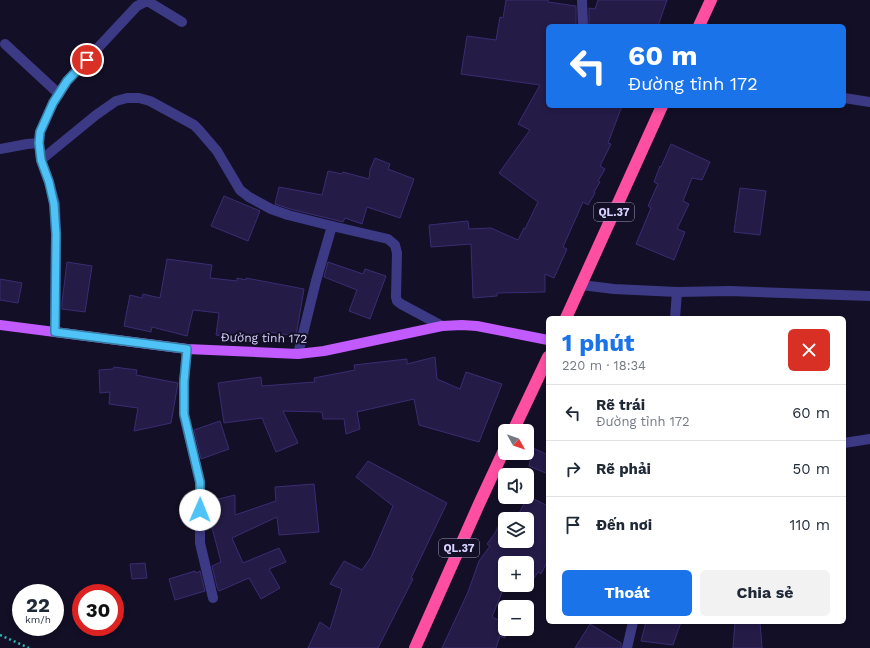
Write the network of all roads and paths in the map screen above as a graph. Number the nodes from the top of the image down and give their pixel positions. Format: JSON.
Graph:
{"nodes":[{"id":1,"x":582,"y":0,"type":"edge"},
{"id":2,"x":711,"y":0,"type":"edge"},
{"id":3,"x":182,"y":22,"type":"dead end"},
{"id":4,"x":583,"y":24,"type":"edge"},
{"id":5,"x":700,"y":24,"type":"edge"},
{"id":6,"x":5,"y":44,"type":"dead end"},
{"id":7,"x":59,"y":94,"type":"junction"},
{"id":8,"x":846,"y":98,"type":"edge"},
{"id":9,"x":870,"y":102,"type":"edge"},
{"id":10,"x":661,"y":108,"type":"edge"},
{"id":11,"x":39,"y":143,"type":"junction"},
{"id":12,"x":0,"y":149,"type":"edge"},
{"id":13,"x":41,"y":160,"type":"junction"},
{"id":14,"x":332,"y":226,"type":"junction"},
{"id":15,"x":581,"y":285,"type":"junction"},
{"id":16,"x":677,"y":292,"type":"junction"},
{"id":17,"x":870,"y":296,"type":"edge"},
{"id":18,"x":567,"y":316,"type":"edge"},
{"id":19,"x":675,"y":316,"type":"edge"},
{"id":20,"x":0,"y":325,"type":"edge"},
{"id":21,"x":442,"y":326,"type":"junction"},
{"id":22,"x":55,"y":332,"type":"junction"},
{"id":23,"x":546,"y":340,"type":"edge"},
{"id":24,"x":187,"y":349,"type":"junction"},
{"id":25,"x":298,"y":354,"type":"junction"},
{"id":26,"x":546,"y":360,"type":"edge"},
{"id":27,"x":516,"y":424,"type":"edge"},
{"id":28,"x":870,"y":439,"type":"edge"},
{"id":29,"x":846,"y":443,"type":"edge"},
{"id":30,"x":499,"y":460,"type":"edge"},
{"id":31,"x":214,"y":598,"type":"dead end"},
{"id":32,"x":633,"y":624,"type":"edge"},
{"id":33,"x":0,"y":635,"type":"edge"},
{"id":34,"x":29,"y":648,"type":"edge"},
{"id":35,"x":415,"y":648,"type":"edge"},
{"id":36,"x":627,"y":648,"type":"edge"}],
"edges":[{"from":1,"to":4,"type":"street"},
{"from":2,"to":5,"type":"highway"},
{"from":3,"to":7,"type":"street"},
{"from":6,"to":7,"type":"street"},
{"from":7,"to":11,"type":"street"},
{"from":8,"to":9,"type":"street"},
{"from":10,"to":15,"type":"highway","number":"QL.37"},
{"from":11,"to":12,"type":"street"},
{"from":11,"to":13,"type":"street"},
{"from":13,"to":14,"type":"street"},
{"from":13,"to":22,"type":"street"},
{"from":14,"to":21,"type":"street"},
{"from":14,"to":25,"type":"street"},
{"from":15,"to":16,"type":"street"},
{"from":15,"to":18,"type":"highway","number":"QL.37"},
{"from":16,"to":17,"type":"street"},
{"from":16,"to":19,"type":"street"},
{"from":20,"to":22,"type":"main road","name":"Đường tỉnh 172"},
{"from":21,"to":23,"type":"main road","name":"Đường tỉnh 172"},
{"from":21,"to":25,"type":"main road","name":"Đường tỉnh 172"},
{"from":22,"to":24,"type":"main road","name":"Đường tỉnh 172"},
{"from":24,"to":25,"type":"main road","name":"Đường tỉnh 172"},
{"from":24,"to":31,"type":"street"},
{"from":26,"to":27,"type":"highway"},
{"from":28,"to":29,"type":"street"},
{"from":30,"to":35,"type":"highway","number":"QL.37"},
{"from":32,"to":36,"type":"street"},
{"from":33,"to":34,"type":"path"}]}
